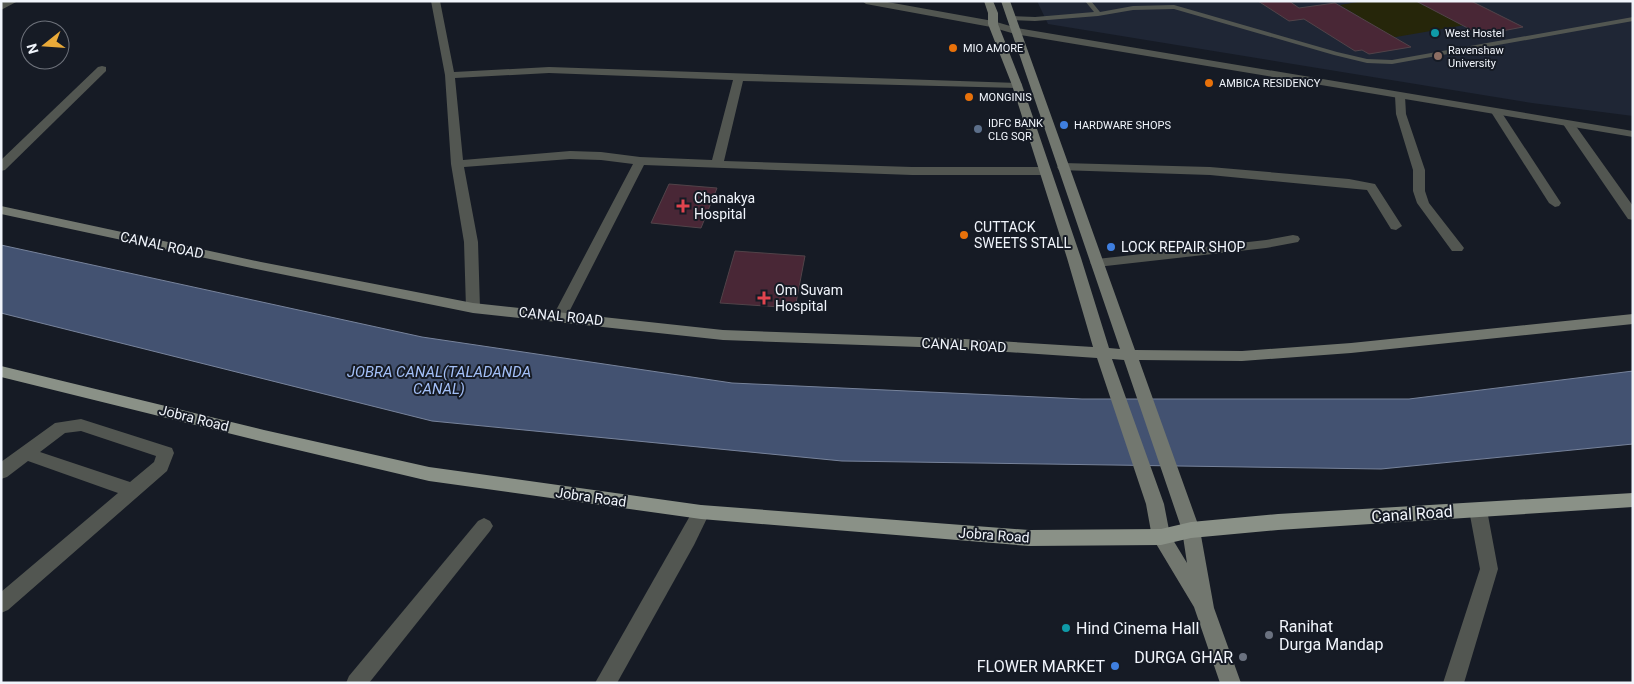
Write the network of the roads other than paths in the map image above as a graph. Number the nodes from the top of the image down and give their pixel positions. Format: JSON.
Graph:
{"nodes":[{"id":1,"x":14,"y":1,"type":"edge"},
{"id":2,"x":435,"y":1,"type":"edge"},
{"id":3,"x":866,"y":1,"type":"edge"},
{"id":4,"x":988,"y":1,"type":"edge"},
{"id":5,"x":1005,"y":1,"type":"edge"},
{"id":6,"x":1088,"y":1,"type":"edge"},
{"id":7,"x":1176,"y":4,"type":"edge"},
{"id":8,"x":1,"y":7,"type":"edge"},
{"id":9,"x":1098,"y":14,"type":"junction"},
{"id":10,"x":1633,"y":19,"type":"edge"},
{"id":11,"x":993,"y":24,"type":"junction"},
{"id":12,"x":1013,"y":24,"type":"junction"},
{"id":13,"x":102,"y":69,"type":"dead end"},
{"id":14,"x":450,"y":75,"type":"junction"},
{"id":15,"x":739,"y":78,"type":"junction"},
{"id":16,"x":1017,"y":85,"type":"junction"},
{"id":17,"x":1400,"y":96,"type":"junction"},
{"id":18,"x":1496,"y":112,"type":"junction"},
{"id":19,"x":1569,"y":124,"type":"junction"},
{"id":20,"x":1633,"y":128,"type":"edge"},
{"id":21,"x":1633,"y":134,"type":"edge"},
{"id":22,"x":640,"y":161,"type":"junction"},
{"id":23,"x":717,"y":162,"type":"junction"},
{"id":24,"x":458,"y":164,"type":"junction"},
{"id":25,"x":1,"y":167,"type":"edge"},
{"id":26,"x":1063,"y":167,"type":"junction"},
{"id":27,"x":1045,"y":170,"type":"junction"},
{"id":28,"x":1555,"y":203,"type":"dead end"},
{"id":29,"x":1,"y":210,"type":"edge"},
{"id":30,"x":1633,"y":216,"type":"edge"},
{"id":31,"x":1396,"y":226,"type":"dead end"},
{"id":32,"x":1293,"y":239,"type":"dead end"},
{"id":33,"x":1457,"y":248,"type":"dead end"},
{"id":34,"x":1097,"y":263,"type":"junction"},
{"id":35,"x":473,"y":308,"type":"junction"},
{"id":36,"x":560,"y":316,"type":"junction"},
{"id":37,"x":1633,"y":319,"type":"edge"},
{"id":38,"x":1105,"y":358,"type":"junction"},
{"id":39,"x":1131,"y":362,"type":"junction"},
{"id":40,"x":1,"y":371,"type":"edge"},
{"id":41,"x":25,"y":454,"type":"junction"},
{"id":42,"x":1,"y":472,"type":"edge"},
{"id":43,"x":131,"y":490,"type":"junction"},
{"id":44,"x":1633,"y":500,"type":"edge"},
{"id":45,"x":1478,"y":510,"type":"junction"},
{"id":46,"x":701,"y":512,"type":"junction"},
{"id":47,"x":484,"y":526,"type":"dead end"},
{"id":48,"x":1191,"y":530,"type":"junction"},
{"id":49,"x":1161,"y":537,"type":"junction"},
{"id":50,"x":1,"y":604,"type":"edge"},
{"id":51,"x":1204,"y":608,"type":"junction"},
{"id":52,"x":356,"y":683,"type":"edge"},
{"id":53,"x":605,"y":683,"type":"edge"},
{"id":54,"x":1231,"y":683,"type":"edge"},
{"id":55,"x":1453,"y":683,"type":"edge"}],
"edges":[{"from":1,"to":8,"type":"street"},
{"from":2,"to":14,"type":"street"},
{"from":3,"to":11,"type":"street"},
{"from":4,"to":11,"type":"main road"},
{"from":5,"to":12,"type":"main road"},
{"from":6,"to":9,"type":"lane"},
{"from":7,"to":9,"type":"lane"},
{"from":7,"to":10,"type":"lane"},
{"from":9,"to":12,"type":"lane"},
{"from":11,"to":12,"type":"street"},
{"from":11,"to":16,"type":"main road"},
{"from":12,"to":17,"type":"street"},
{"from":12,"to":20,"type":"street"},
{"from":12,"to":26,"type":"main road"},
{"from":13,"to":25,"type":"street"},
{"from":14,"to":15,"type":"street"},
{"from":14,"to":24,"type":"street"},
{"from":15,"to":16,"type":"street"},
{"from":15,"to":23,"type":"street"},
{"from":16,"to":27,"type":"main road"},
{"from":17,"to":18,"type":"street"},
{"from":17,"to":33,"type":"street"},
{"from":18,"to":19,"type":"street"},
{"from":18,"to":28,"type":"street"},
{"from":19,"to":21,"type":"street"},
{"from":19,"to":30,"type":"street"},
{"from":22,"to":23,"type":"street"},
{"from":22,"to":24,"type":"street"},
{"from":22,"to":36,"type":"street"},
{"from":23,"to":27,"type":"street"},
{"from":24,"to":35,"type":"street"},
{"from":26,"to":31,"type":"street"},
{"from":26,"to":34,"type":"main road"},
{"from":27,"to":38,"type":"main road"},
{"from":29,"to":35,"type":"main road","name":"CANAL ROAD"},
{"from":32,"to":34,"type":"street"},
{"from":34,"to":39,"type":"main road"},
{"from":35,"to":36,"type":"main road","name":"CANAL ROAD"},
{"from":36,"to":38,"type":"main road","name":"CANAL ROAD"},
{"from":37,"to":39,"type":"main road","name":"CANAL ROAD"},
{"from":38,"to":39,"type":"main road","name":"CANAL ROAD"},
{"from":38,"to":49,"type":"main road"},
{"from":39,"to":48,"type":"main road"},
{"from":40,"to":46,"type":"main road","name":"Jobra Road"},
{"from":41,"to":42,"type":"street"},
{"from":41,"to":43,"type":"street"},
{"from":41,"to":43,"type":"street"},
{"from":43,"to":50,"type":"street"},
{"from":44,"to":45,"type":"main road","name":"Canal Road"},
{"from":45,"to":48,"type":"main road","name":"Canal Road"},
{"from":45,"to":55,"type":"street"},
{"from":46,"to":49,"type":"main road","name":"Jobra Road"},
{"from":46,"to":53,"type":"street"},
{"from":47,"to":52,"type":"street"},
{"from":48,"to":49,"type":"main road","name":"Jobra Road"},
{"from":48,"to":51,"type":"main road"},
{"from":49,"to":51,"type":"main road"},
{"from":51,"to":54,"type":"main road"}]}
